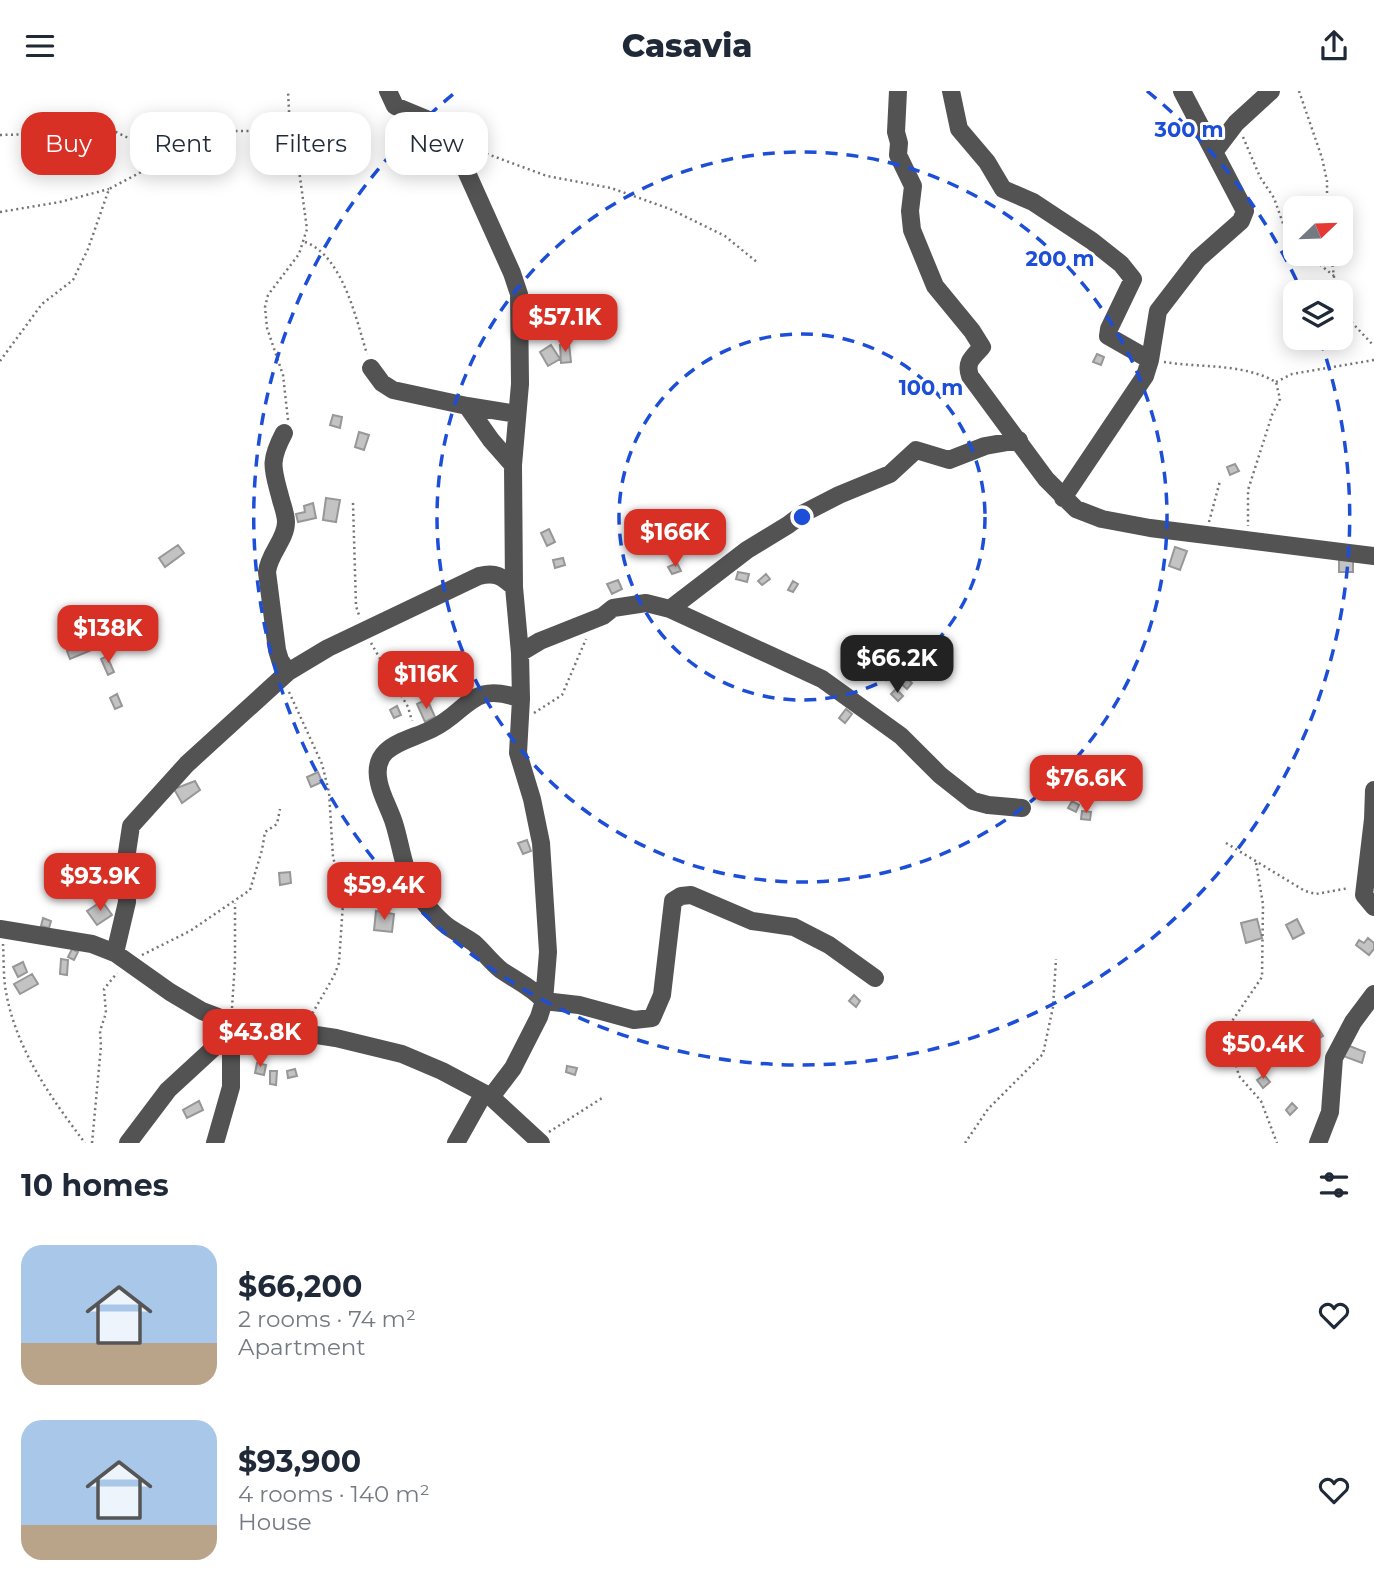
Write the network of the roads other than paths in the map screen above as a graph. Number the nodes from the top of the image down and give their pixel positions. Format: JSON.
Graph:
{"nodes":[{"id":1,"x":388,"y":91,"type":"edge"},
{"id":2,"x":898,"y":91,"type":"edge"},
{"id":3,"x":951,"y":91,"type":"edge"},
{"id":4,"x":1182,"y":91,"type":"edge"},
{"id":5,"x":1271,"y":91,"type":"edge"},
{"id":6,"x":1214,"y":152,"type":"junction"},
{"id":7,"x":1150,"y":360,"type":"junction"},
{"id":8,"x":371,"y":368,"type":"road end"},
{"id":9,"x":467,"y":406,"type":"junction"},
{"id":10,"x":517,"y":414,"type":"junction"},
{"id":11,"x":284,"y":433,"type":"road end"},
{"id":12,"x":1019,"y":440,"type":"junction"},
{"id":13,"x":513,"y":465,"type":"junction"},
{"id":14,"x":1063,"y":498,"type":"junction"},
{"id":15,"x":1374,"y":555,"type":"edge"},
{"id":16,"x":514,"y":587,"type":"junction"},
{"id":17,"x":670,"y":609,"type":"junction"},
{"id":18,"x":520,"y":653,"type":"junction"},
{"id":19,"x":285,"y":675,"type":"junction"},
{"id":20,"x":521,"y":699,"type":"junction"},
{"id":21,"x":1374,"y":790,"type":"edge"},
{"id":22,"x":1022,"y":807,"type":"dead end"},
{"id":23,"x":1374,"y":819,"type":"edge"},
{"id":24,"x":1374,"y":907,"type":"edge"},
{"id":25,"x":1,"y":929,"type":"edge"},
{"id":26,"x":121,"y":957,"type":"junction"},
{"id":27,"x":875,"y":978,"type":"dead end"},
{"id":28,"x":1374,"y":994,"type":"edge"},
{"id":29,"x":544,"y":1001,"type":"junction"},
{"id":30,"x":231,"y":1027,"type":"junction"},
{"id":31,"x":488,"y":1095,"type":"junction"},
{"id":32,"x":128,"y":1143,"type":"edge"},
{"id":33,"x":215,"y":1143,"type":"edge"},
{"id":34,"x":456,"y":1143,"type":"edge"},
{"id":35,"x":540,"y":1143,"type":"edge"},
{"id":36,"x":1318,"y":1143,"type":"edge"}],
"edges":[{"from":1,"to":10,"type":"street"},
{"from":2,"to":12,"type":"street"},
{"from":3,"to":7,"type":"street"},
{"from":4,"to":6,"type":"street"},
{"from":5,"to":6,"type":"street"},
{"from":6,"to":7,"type":"street"},
{"from":7,"to":14,"type":"street"},
{"from":8,"to":9,"type":"street"},
{"from":9,"to":10,"type":"street"},
{"from":9,"to":13,"type":"street"},
{"from":10,"to":13,"type":"street"},
{"from":11,"to":19,"type":"street"},
{"from":12,"to":14,"type":"street"},
{"from":12,"to":17,"type":"street"},
{"from":13,"to":16,"type":"street"},
{"from":14,"to":15,"type":"street"},
{"from":16,"to":18,"type":"street"},
{"from":16,"to":19,"type":"street"},
{"from":17,"to":18,"type":"street"},
{"from":17,"to":22,"type":"street"},
{"from":18,"to":20,"type":"street"},
{"from":19,"to":26,"type":"street"},
{"from":20,"to":29,"type":"street"},
{"from":20,"to":29,"type":"street"},
{"from":21,"to":23,"type":"street"},
{"from":23,"to":24,"type":"street"},
{"from":25,"to":26,"type":"street"},
{"from":26,"to":30,"type":"street"},
{"from":27,"to":29,"type":"street"},
{"from":28,"to":36,"type":"street"},
{"from":29,"to":31,"type":"street"},
{"from":30,"to":31,"type":"street"},
{"from":30,"to":32,"type":"street"},
{"from":30,"to":33,"type":"street"},
{"from":31,"to":34,"type":"street"},
{"from":31,"to":35,"type":"street"}]}
